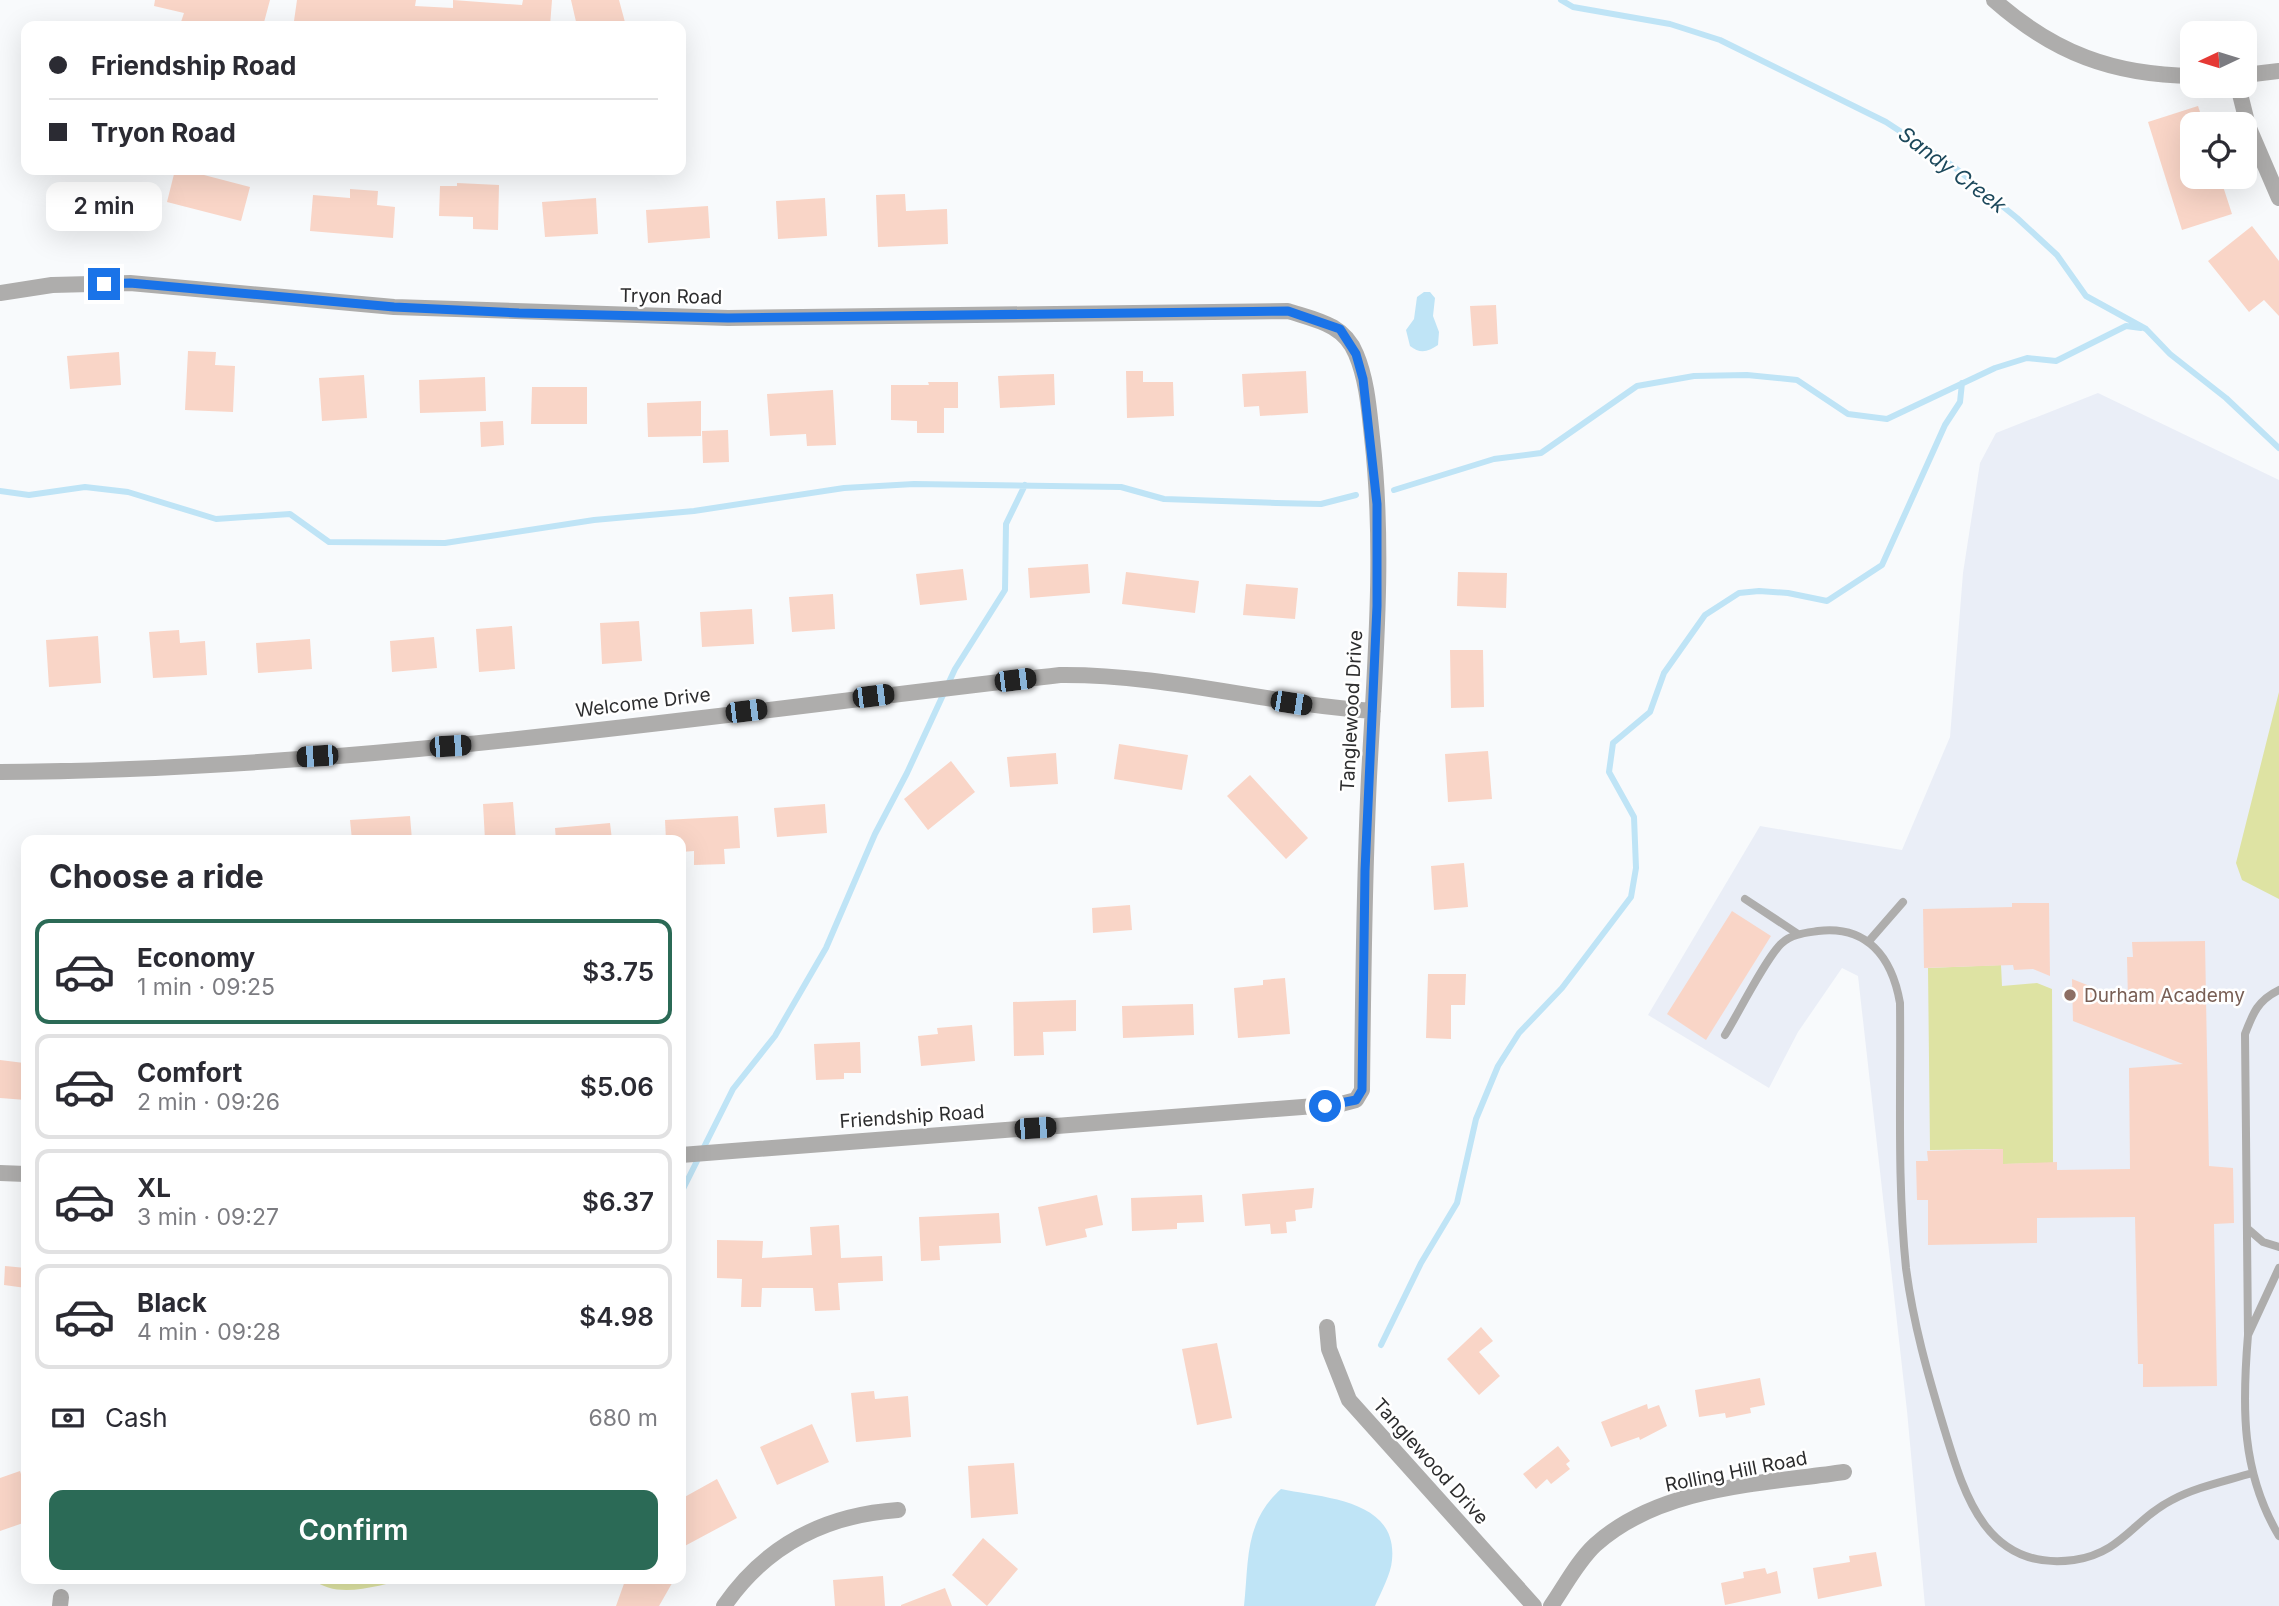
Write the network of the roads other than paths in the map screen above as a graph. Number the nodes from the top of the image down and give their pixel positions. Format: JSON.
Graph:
{"nodes":[{"id":1,"x":1994,"y":0,"type":"edge"},
{"id":2,"x":2279,"y":71,"type":"edge"},
{"id":3,"x":2258,"y":73,"type":"edge"},
{"id":4,"x":2180,"y":75,"type":"edge"},
{"id":5,"x":2241,"y":98,"type":"edge"},
{"id":6,"x":2279,"y":198,"type":"edge"},
{"id":7,"x":0,"y":293,"type":"edge"},
{"id":8,"x":1340,"y":329,"type":"joint"},
{"id":9,"x":1373,"y":711,"type":"junction"},
{"id":10,"x":0,"y":772,"type":"edge"},
{"id":11,"x":1745,"y":899,"type":"dead end"},
{"id":12,"x":1903,"y":902,"type":"dead end"},
{"id":13,"x":1798,"y":934,"type":"junction"},
{"id":14,"x":1869,"y":941,"type":"junction"},
{"id":15,"x":2279,"y":990,"type":"edge"},
{"id":16,"x":1725,"y":1035,"type":"dead end"},
{"id":17,"x":1356,"y":1100,"type":"joint"},
{"id":18,"x":686,"y":1155,"type":"edge"},
{"id":19,"x":0,"y":1173,"type":"edge"},
{"id":20,"x":21,"y":1174,"type":"edge"},
{"id":21,"x":2248,"y":1229,"type":"junction"},
{"id":22,"x":2279,"y":1247,"type":"edge"},
{"id":23,"x":2279,"y":1268,"type":"edge"},
{"id":24,"x":1327,"y":1327,"type":"dead end"},
{"id":25,"x":2249,"y":1335,"type":"junction"},
{"id":26,"x":1844,"y":1472,"type":"dead end"},
{"id":27,"x":2252,"y":1473,"type":"junction"},
{"id":28,"x":898,"y":1510,"type":"dead end"},
{"id":29,"x":2279,"y":1536,"type":"edge"},
{"id":30,"x":724,"y":1606,"type":"edge"},
{"id":31,"x":1534,"y":1606,"type":"edge"},
{"id":32,"x":1551,"y":1606,"type":"edge"}],
"edges":[{"from":1,"to":4,"type":"street"},
{"from":2,"to":3,"type":"street"},
{"from":5,"to":6,"type":"street"},
{"from":7,"to":8,"type":"street","name":"Tryon Road"},
{"from":8,"to":9,"type":"street","name":"Tanglewood Drive"},
{"from":9,"to":10,"type":"street","name":"Welcome Drive"},
{"from":9,"to":17,"type":"street","name":"Tanglewood Drive"},
{"from":11,"to":13,"type":"lane"},
{"from":12,"to":14,"type":"lane"},
{"from":13,"to":14,"type":"lane"},
{"from":13,"to":16,"type":"lane"},
{"from":14,"to":27,"type":"lane"},
{"from":15,"to":21,"type":"lane"},
{"from":17,"to":18,"type":"street","name":"Friendship Road"},
{"from":19,"to":20,"type":"street"},
{"from":21,"to":22,"type":"lane"},
{"from":21,"to":25,"type":"lane"},
{"from":23,"to":25,"type":"lane"},
{"from":24,"to":31,"type":"street","name":"Tanglewood Drive"},
{"from":25,"to":27,"type":"lane"},
{"from":26,"to":32,"type":"street","name":"Rolling Hill Road"},
{"from":27,"to":29,"type":"lane"},
{"from":28,"to":30,"type":"street"}]}
